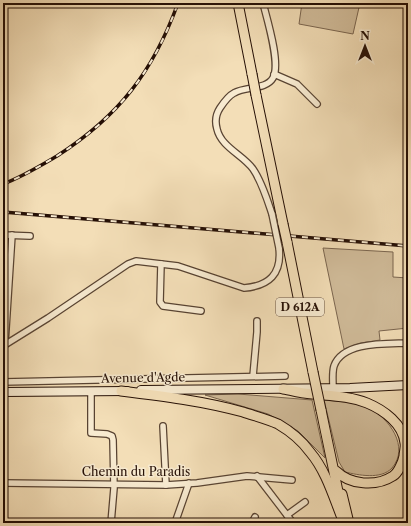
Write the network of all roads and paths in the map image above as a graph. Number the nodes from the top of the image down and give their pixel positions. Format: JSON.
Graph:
{"nodes":[{"id":1,"x":238,"y":3,"type":"edge"},
{"id":2,"x":263,"y":3,"type":"edge"},
{"id":3,"x":274,"y":74,"type":"junction"},
{"id":4,"x":317,"y":104,"type":"dead end"},
{"id":5,"x":3,"y":235,"type":"edge"},
{"id":6,"x":12,"y":235,"type":"junction"},
{"id":7,"x":30,"y":236,"type":"dead end"},
{"id":8,"x":161,"y":264,"type":"junction"},
{"id":9,"x":201,"y":311,"type":"dead end"},
{"id":10,"x":257,"y":320,"type":"dead end"},
{"id":11,"x":408,"y":343,"type":"edge"},
{"id":12,"x":4,"y":345,"type":"edge"},
{"id":13,"x":253,"y":376,"type":"junction"},
{"id":14,"x":285,"y":376,"type":"dead end"},
{"id":15,"x":3,"y":382,"type":"edge"},
{"id":16,"x":408,"y":385,"type":"edge"},
{"id":17,"x":333,"y":388,"type":"junction"},
{"id":18,"x":283,"y":389,"type":"junction"},
{"id":19,"x":91,"y":391,"type":"junction"},
{"id":20,"x":121,"y":391,"type":"junction"},
{"id":21,"x":3,"y":392,"type":"edge"},
{"id":22,"x":163,"y":426,"type":"dead end"},
{"id":23,"x":332,"y":460,"type":"junction"},
{"id":24,"x":336,"y":471,"type":"junction"},
{"id":25,"x":257,"y":476,"type":"junction"},
{"id":26,"x":292,"y":480,"type":"dead end"},
{"id":27,"x":3,"y":483,"type":"edge"},
{"id":28,"x":189,"y":483,"type":"junction"},
{"id":29,"x":114,"y":484,"type":"junction"},
{"id":30,"x":166,"y":485,"type":"junction"},
{"id":31,"x":305,"y":502,"type":"dead end"},
{"id":32,"x":287,"y":515,"type":"junction"},
{"id":33,"x":254,"y":517,"type":"dead end"},
{"id":34,"x":110,"y":523,"type":"edge"},
{"id":35,"x":175,"y":523,"type":"edge"},
{"id":36,"x":252,"y":523,"type":"edge"},
{"id":37,"x":293,"y":523,"type":"edge"},
{"id":38,"x":344,"y":523,"type":"edge"},
{"id":39,"x":350,"y":523,"type":"edge"}],
"edges":[{"from":1,"to":23,"type":"highway","number":"D 612A","bridge":true},
{"from":2,"to":3,"type":"street"},
{"from":3,"to":4,"type":"street"},
{"from":3,"to":8,"type":"street","bridge":true},
{"from":5,"to":6,"type":"street"},
{"from":6,"to":7,"type":"street"},
{"from":6,"to":12,"type":"street"},
{"from":8,"to":9,"type":"street"},
{"from":8,"to":12,"type":"street"},
{"from":10,"to":13,"type":"street"},
{"from":11,"to":17,"type":"street"},
{"from":13,"to":14,"type":"street"},
{"from":13,"to":15,"type":"street"},
{"from":16,"to":17,"type":"main road","name":"Avenue d'Agde"},
{"from":17,"to":18,"type":"main road","name":"Avenue d'Agde"},
{"from":18,"to":20,"type":"main road","name":"Avenue d'Agde"},
{"from":18,"to":24,"type":"highway"},
{"from":19,"to":20,"type":"main road","name":"Avenue d'Agde"},
{"from":19,"to":21,"type":"main road","name":"Avenue d'Agde"},
{"from":19,"to":29,"type":"street"},
{"from":20,"to":38,"type":"highway"},
{"from":22,"to":30,"type":"street"},
{"from":23,"to":24,"type":"highway","number":"D 612A"},
{"from":23,"to":38,"type":"highway","number":"D 612A"},
{"from":24,"to":39,"type":"highway","number":"D 612A"},
{"from":25,"to":26,"type":"street","name":"Chemin du Paradis"},
{"from":25,"to":28,"type":"street","name":"Chemin du Paradis"},
{"from":25,"to":32,"type":"street"},
{"from":27,"to":29,"type":"street","name":"Chemin du Paradis"},
{"from":28,"to":30,"type":"street","name":"Chemin du Paradis"},
{"from":28,"to":35,"type":"street"},
{"from":29,"to":30,"type":"street","name":"Chemin du Paradis"},
{"from":29,"to":34,"type":"street"},
{"from":31,"to":32,"type":"street"},
{"from":32,"to":37,"type":"street"},
{"from":33,"to":36,"type":"street"}]}
